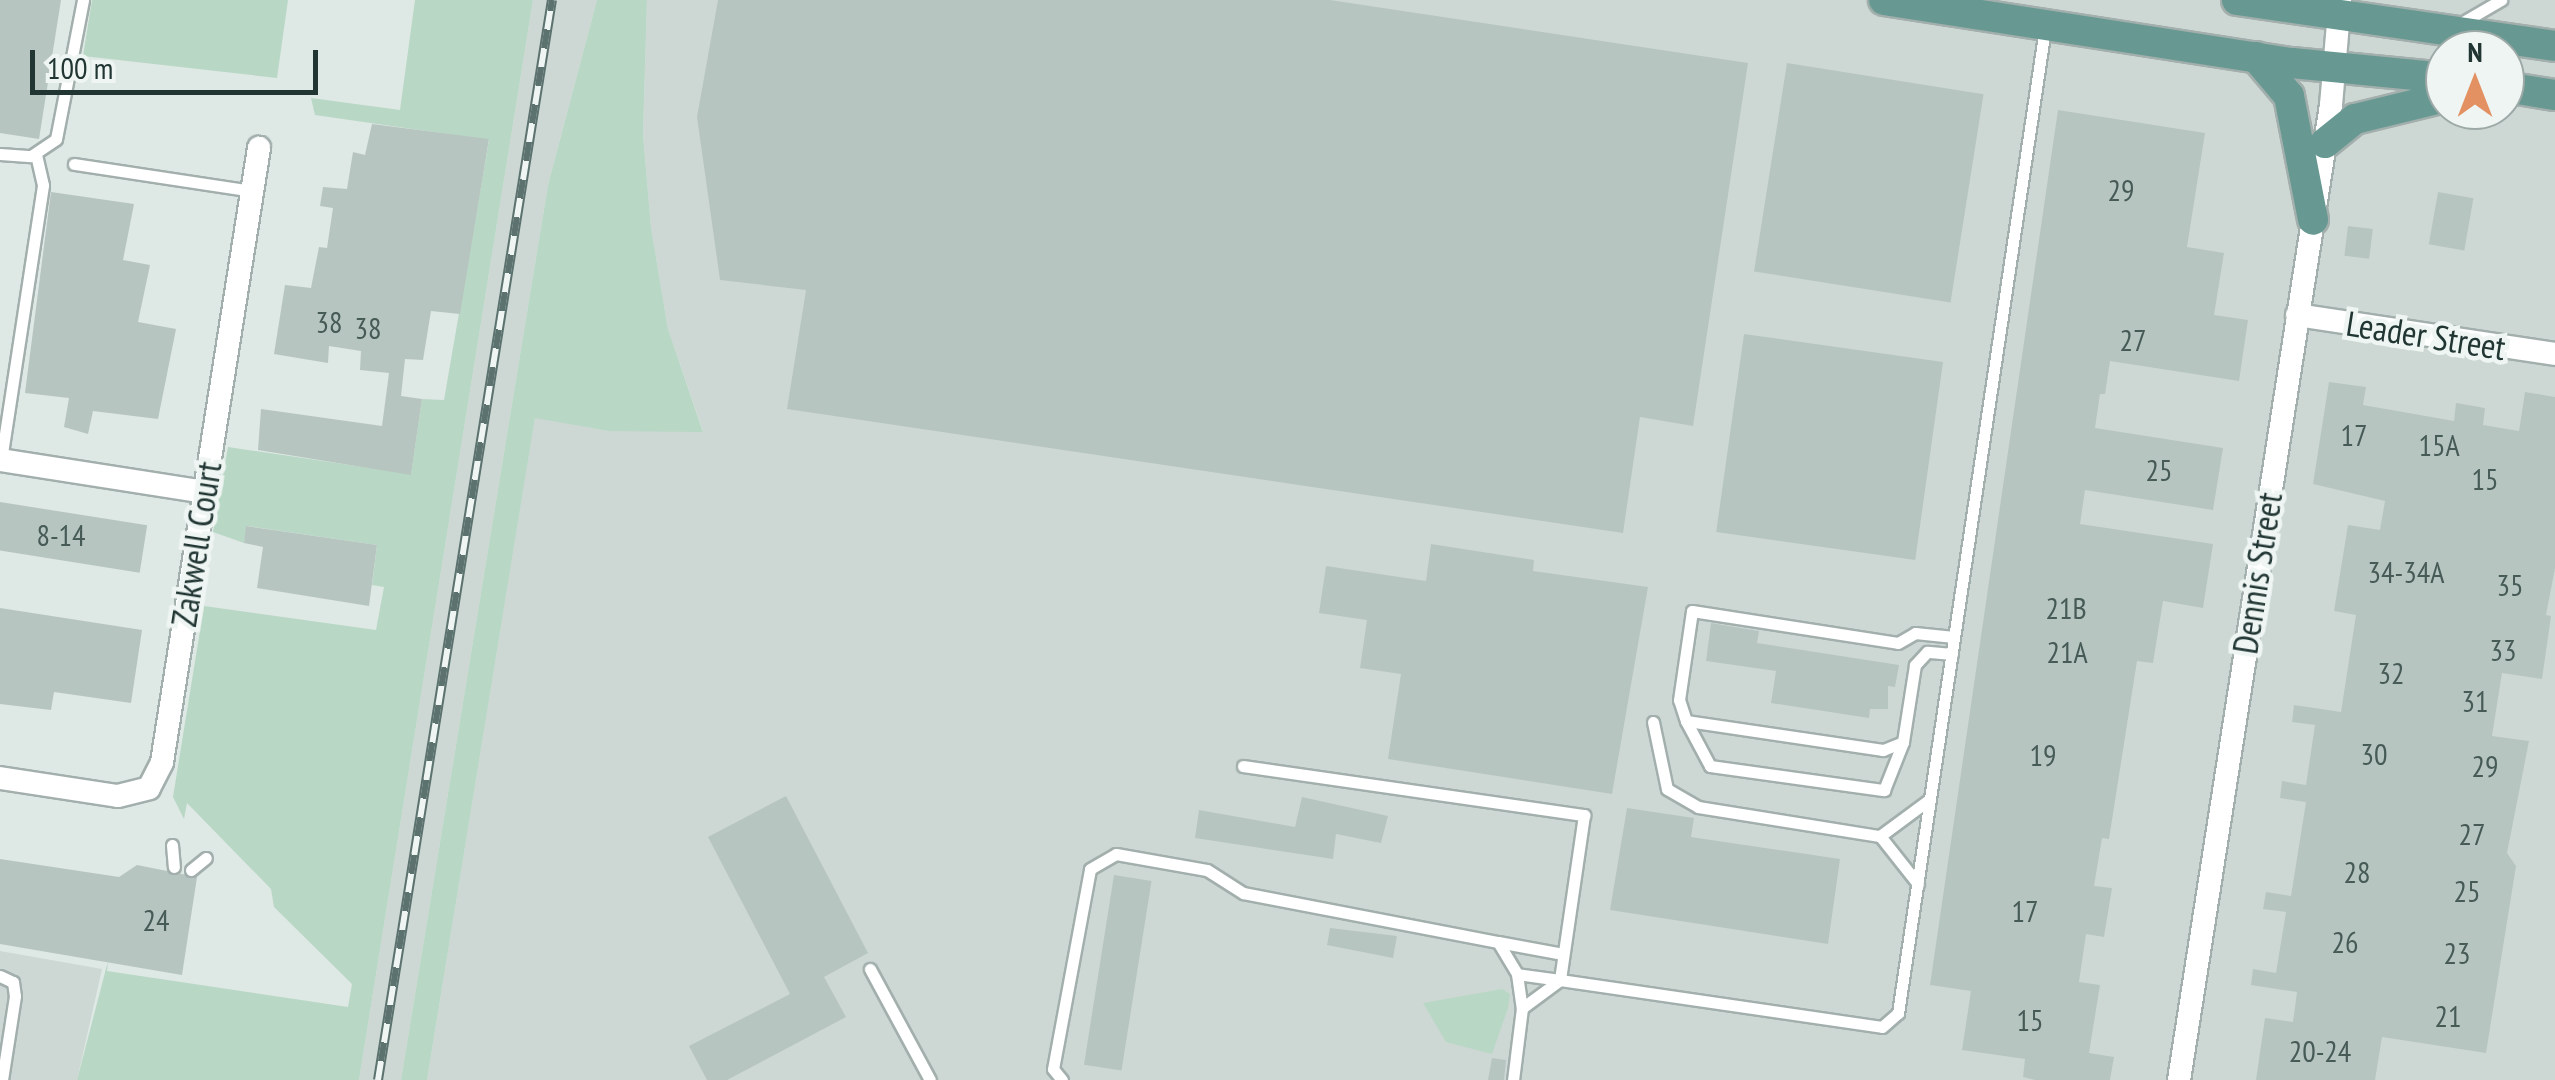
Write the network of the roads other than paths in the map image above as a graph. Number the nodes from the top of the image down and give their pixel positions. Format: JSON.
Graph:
{"nodes":[{"id":1,"x":83,"y":0,"type":"edge"},
{"id":2,"x":1884,"y":0,"type":"edge"},
{"id":3,"x":2237,"y":0,"type":"edge"},
{"id":4,"x":2390,"y":0,"type":"edge"},
{"id":5,"x":2501,"y":0,"type":"edge"},
{"id":6,"x":2340,"y":7,"type":"edge"},
{"id":7,"x":2045,"y":24,"type":"junction"},
{"id":8,"x":2412,"y":24,"type":"junction"},
{"id":9,"x":2450,"y":30,"type":"joint"},
{"id":10,"x":2525,"y":41,"type":"edge"},
{"id":11,"x":2555,"y":46,"type":"edge"},
{"id":12,"x":2256,"y":58,"type":"junction"},
{"id":13,"x":2335,"y":66,"type":"junction"},
{"id":14,"x":2425,"y":76,"type":"edge"},
{"id":15,"x":2425,"y":102,"type":"edge"},
{"id":16,"x":2325,"y":143,"type":"junction"},
{"id":17,"x":259,"y":148,"type":"dead end"},
{"id":18,"x":0,"y":154,"type":"edge"},
{"id":19,"x":36,"y":154,"type":"junction"},
{"id":20,"x":74,"y":164,"type":"dead end"},
{"id":21,"x":252,"y":191,"type":"junction"},
{"id":22,"x":2312,"y":220,"type":"junction"},
{"id":23,"x":2298,"y":315,"type":"junction"},
{"id":24,"x":2555,"y":354,"type":"edge"},
{"id":25,"x":0,"y":460,"type":"edge"},
{"id":26,"x":205,"y":492,"type":"junction"},
{"id":27,"x":1954,"y":637,"type":"junction"},
{"id":28,"x":1952,"y":654,"type":"junction"},
{"id":29,"x":1686,"y":720,"type":"junction"},
{"id":30,"x":1653,"y":722,"type":"dead end"},
{"id":31,"x":1903,"y":742,"type":"junction"},
{"id":32,"x":1243,"y":766,"type":"dead end"},
{"id":33,"x":0,"y":778,"type":"edge"},
{"id":34,"x":1930,"y":799,"type":"junction"},
{"id":35,"x":1880,"y":836,"type":"junction"},
{"id":36,"x":172,"y":845,"type":"dead end"},
{"id":37,"x":206,"y":858,"type":"dead end"},
{"id":38,"x":174,"y":867,"type":"dead end"},
{"id":39,"x":191,"y":870,"type":"dead end"},
{"id":40,"x":1918,"y":884,"type":"junction"},
{"id":41,"x":1498,"y":942,"type":"junction"},
{"id":42,"x":1563,"y":954,"type":"junction"},
{"id":43,"x":870,"y":969,"type":"dead end"},
{"id":44,"x":1517,"y":974,"type":"junction"},
{"id":45,"x":0,"y":976,"type":"edge"},
{"id":46,"x":1560,"y":980,"type":"junction"},
{"id":47,"x":1522,"y":1008,"type":"junction"},
{"id":48,"x":2,"y":1080,"type":"edge"},
{"id":49,"x":930,"y":1080,"type":"edge"},
{"id":50,"x":1062,"y":1080,"type":"edge"},
{"id":51,"x":1513,"y":1080,"type":"edge"},
{"id":52,"x":2179,"y":1080,"type":"edge"}],
"edges":[{"from":1,"to":19,"type":"lane"},
{"from":2,"to":7,"type":"main road"},
{"from":3,"to":6,"type":"main road"},
{"from":4,"to":8,"type":"main road"},
{"from":5,"to":9,"type":"lane"},
{"from":6,"to":8,"type":"main road"},
{"from":6,"to":13,"type":"street","name":"Dennis Street"},
{"from":7,"to":12,"type":"main road"},
{"from":7,"to":27,"type":"lane"},
{"from":8,"to":9,"type":"main road"},
{"from":10,"to":11,"type":"main road"},
{"from":12,"to":13,"type":"main road"},
{"from":12,"to":22,"type":"main road"},
{"from":13,"to":14,"type":"main road"},
{"from":13,"to":16,"type":"street","name":"Dennis Street"},
{"from":15,"to":16,"type":"main road"},
{"from":16,"to":22,"type":"street","name":"Dennis Street"},
{"from":17,"to":21,"type":"street","name":"Zakwell Court"},
{"from":18,"to":19,"type":"lane"},
{"from":19,"to":25,"type":"lane"},
{"from":20,"to":21,"type":"lane"},
{"from":21,"to":26,"type":"street","name":"Zakwell Court"},
{"from":22,"to":23,"type":"street","name":"Dennis Street"},
{"from":23,"to":24,"type":"street","name":"Leader Street"},
{"from":23,"to":52,"type":"street","name":"Dennis Street"},
{"from":25,"to":26,"type":"street"},
{"from":26,"to":33,"type":"street","name":"Zakwell Court"},
{"from":27,"to":28,"type":"lane"},
{"from":27,"to":29,"type":"lane"},
{"from":28,"to":31,"type":"lane"},
{"from":28,"to":34,"type":"lane"},
{"from":29,"to":31,"type":"lane"},
{"from":29,"to":31,"type":"lane"},
{"from":30,"to":35,"type":"lane"},
{"from":32,"to":42,"type":"lane"},
{"from":34,"to":35,"type":"lane"},
{"from":34,"to":40,"type":"lane"},
{"from":35,"to":40,"type":"lane"},
{"from":36,"to":38,"type":"lane"},
{"from":37,"to":39,"type":"lane"},
{"from":40,"to":46,"type":"lane"},
{"from":41,"to":42,"type":"lane"},
{"from":41,"to":44,"type":"lane"},
{"from":41,"to":50,"type":"lane"},
{"from":42,"to":46,"type":"lane"},
{"from":43,"to":49,"type":"lane"},
{"from":44,"to":46,"type":"lane"},
{"from":44,"to":47,"type":"lane"},
{"from":45,"to":48,"type":"lane"},
{"from":46,"to":47,"type":"lane"},
{"from":47,"to":51,"type":"lane"}]}
